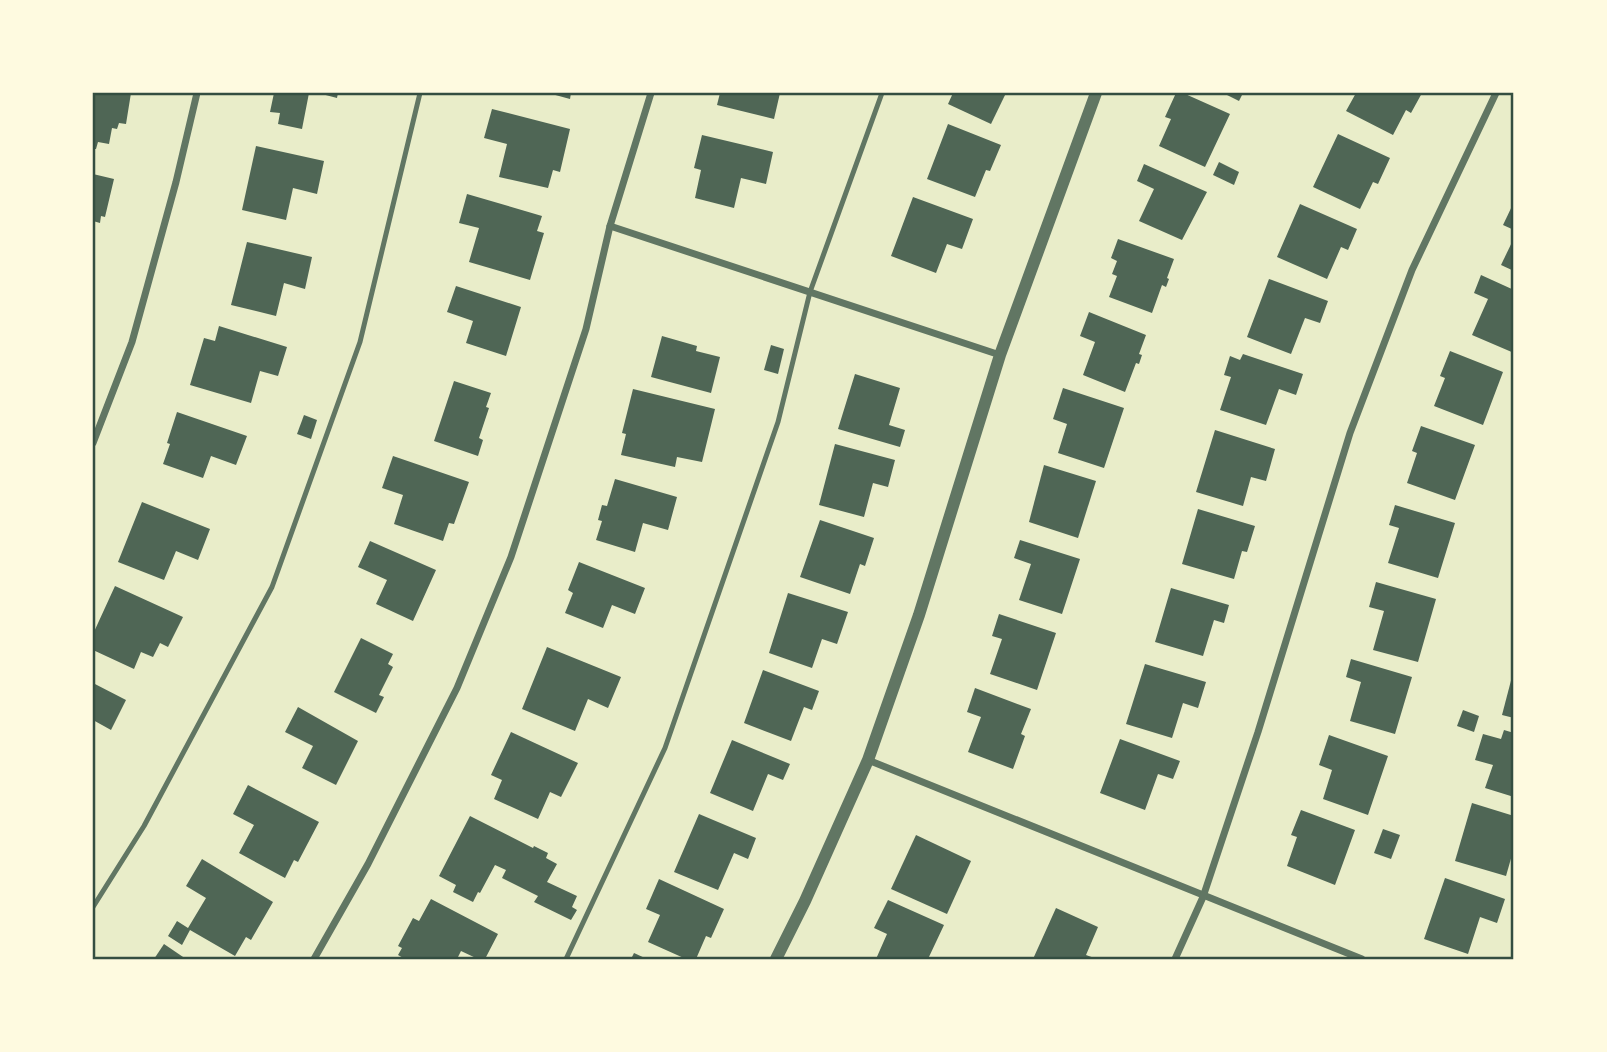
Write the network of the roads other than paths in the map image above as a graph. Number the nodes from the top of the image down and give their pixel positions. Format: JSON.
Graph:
{"nodes":[{"id":1,"x":197,"y":93,"type":"edge"},
{"id":2,"x":421,"y":93,"type":"edge"},
{"id":3,"x":651,"y":93,"type":"edge"},
{"id":4,"x":882,"y":93,"type":"edge"},
{"id":5,"x":1097,"y":93,"type":"edge"},
{"id":6,"x":1496,"y":93,"type":"edge"},
{"id":7,"x":610,"y":226,"type":"junction"},
{"id":8,"x":810,"y":292,"type":"junction"},
{"id":9,"x":1000,"y":355,"type":"junction"},
{"id":10,"x":93,"y":443,"type":"edge"},
{"id":11,"x":868,"y":760,"type":"junction"},
{"id":12,"x":1203,"y":897,"type":"junction"},
{"id":13,"x":93,"y":908,"type":"edge"},
{"id":14,"x":314,"y":959,"type":"edge"},
{"id":15,"x":566,"y":959,"type":"edge"},
{"id":16,"x":776,"y":959,"type":"edge"},
{"id":17,"x":1175,"y":959,"type":"edge"},
{"id":18,"x":1362,"y":959,"type":"edge"}],
"edges":[{"from":1,"to":10,"type":"street"},
{"from":2,"to":13,"type":"lane"},
{"from":3,"to":7,"type":"street"},
{"from":4,"to":8,"type":"lane"},
{"from":5,"to":9,"type":"street"},
{"from":6,"to":12,"type":"street"},
{"from":7,"to":8,"type":"street"},
{"from":7,"to":14,"type":"street"},
{"from":8,"to":9,"type":"street"},
{"from":8,"to":15,"type":"lane"},
{"from":9,"to":11,"type":"street"},
{"from":11,"to":12,"type":"street"},
{"from":11,"to":16,"type":"street"},
{"from":12,"to":17,"type":"street"},
{"from":12,"to":18,"type":"street"}]}
